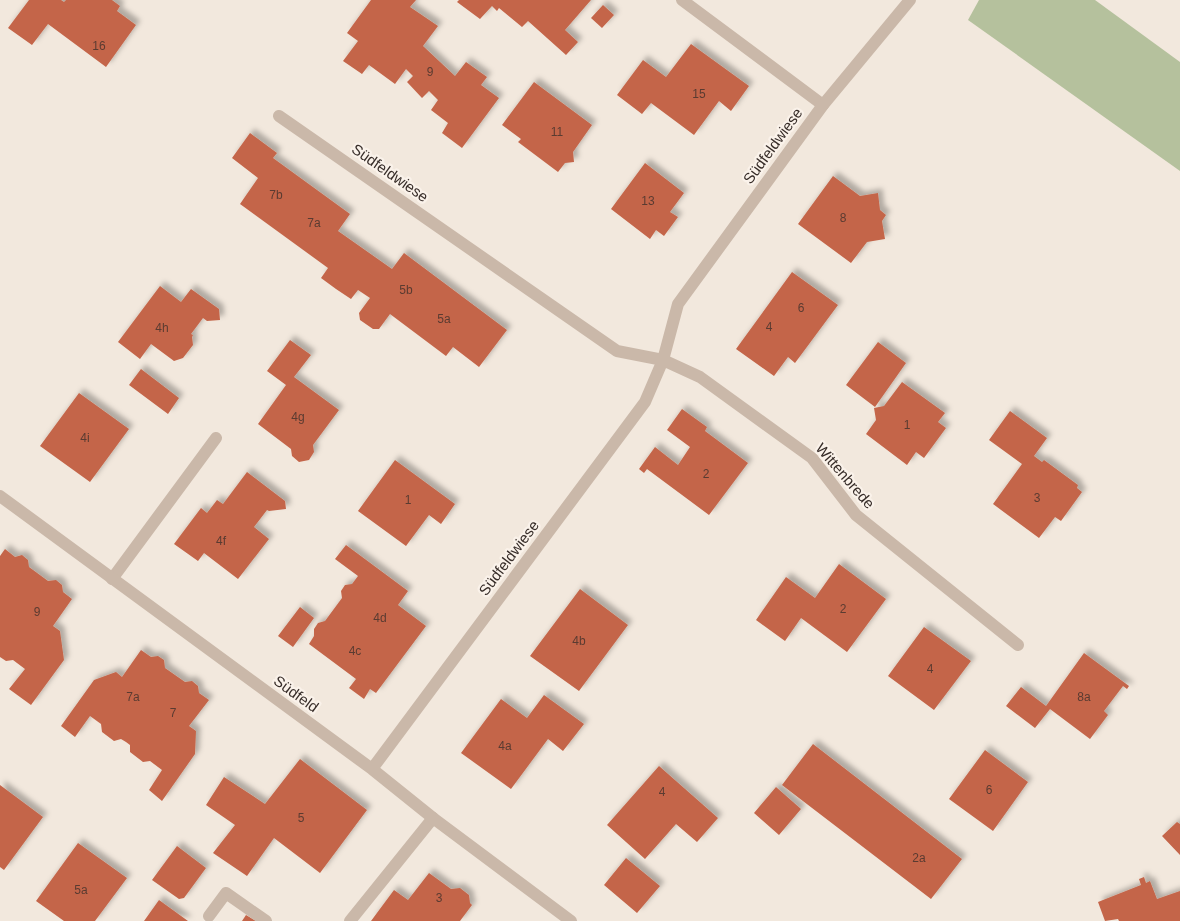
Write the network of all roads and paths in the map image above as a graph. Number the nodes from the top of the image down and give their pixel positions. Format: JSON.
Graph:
{"nodes":[{"id":1,"x":682,"y":0,"type":"edge"},
{"id":2,"x":910,"y":0,"type":"edge"},
{"id":3,"x":823,"y":105,"type":"junction"},
{"id":4,"x":279,"y":116,"type":"dead end"},
{"id":5,"x":663,"y":360,"type":"junction"},
{"id":6,"x":216,"y":438,"type":"dead end"},
{"id":7,"x":0,"y":496,"type":"edge"},
{"id":8,"x":112,"y":579,"type":"junction"},
{"id":9,"x":1018,"y":645,"type":"dead end"},
{"id":10,"x":372,"y":769,"type":"junction"},
{"id":11,"x":433,"y":818,"type":"junction"},
{"id":12,"x":209,"y":916,"type":"dead end"},
{"id":13,"x":266,"y":921,"type":"edge"},
{"id":14,"x":350,"y":921,"type":"edge"},
{"id":15,"x":571,"y":921,"type":"edge"}],
"edges":[{"from":1,"to":3,"type":"street","name":"Südfeldwiese"},
{"from":2,"to":3,"type":"street","name":"Südfeldwiese"},
{"from":3,"to":5,"type":"street","name":"Südfeldwiese"},
{"from":4,"to":5,"type":"street","name":"Südfeldwiese"},
{"from":5,"to":9,"type":"street","name":"Wittenbrede"},
{"from":5,"to":10,"type":"street","name":"Südfeldwiese"},
{"from":6,"to":8,"type":"street"},
{"from":7,"to":8,"type":"street","name":"Südfeld"},
{"from":8,"to":10,"type":"street","name":"Südfeld"},
{"from":10,"to":11,"type":"street","name":"Südfeld"},
{"from":11,"to":14,"type":"street"},
{"from":11,"to":15,"type":"street","name":"Südfeld"},
{"from":12,"to":13,"type":"street"}]}
